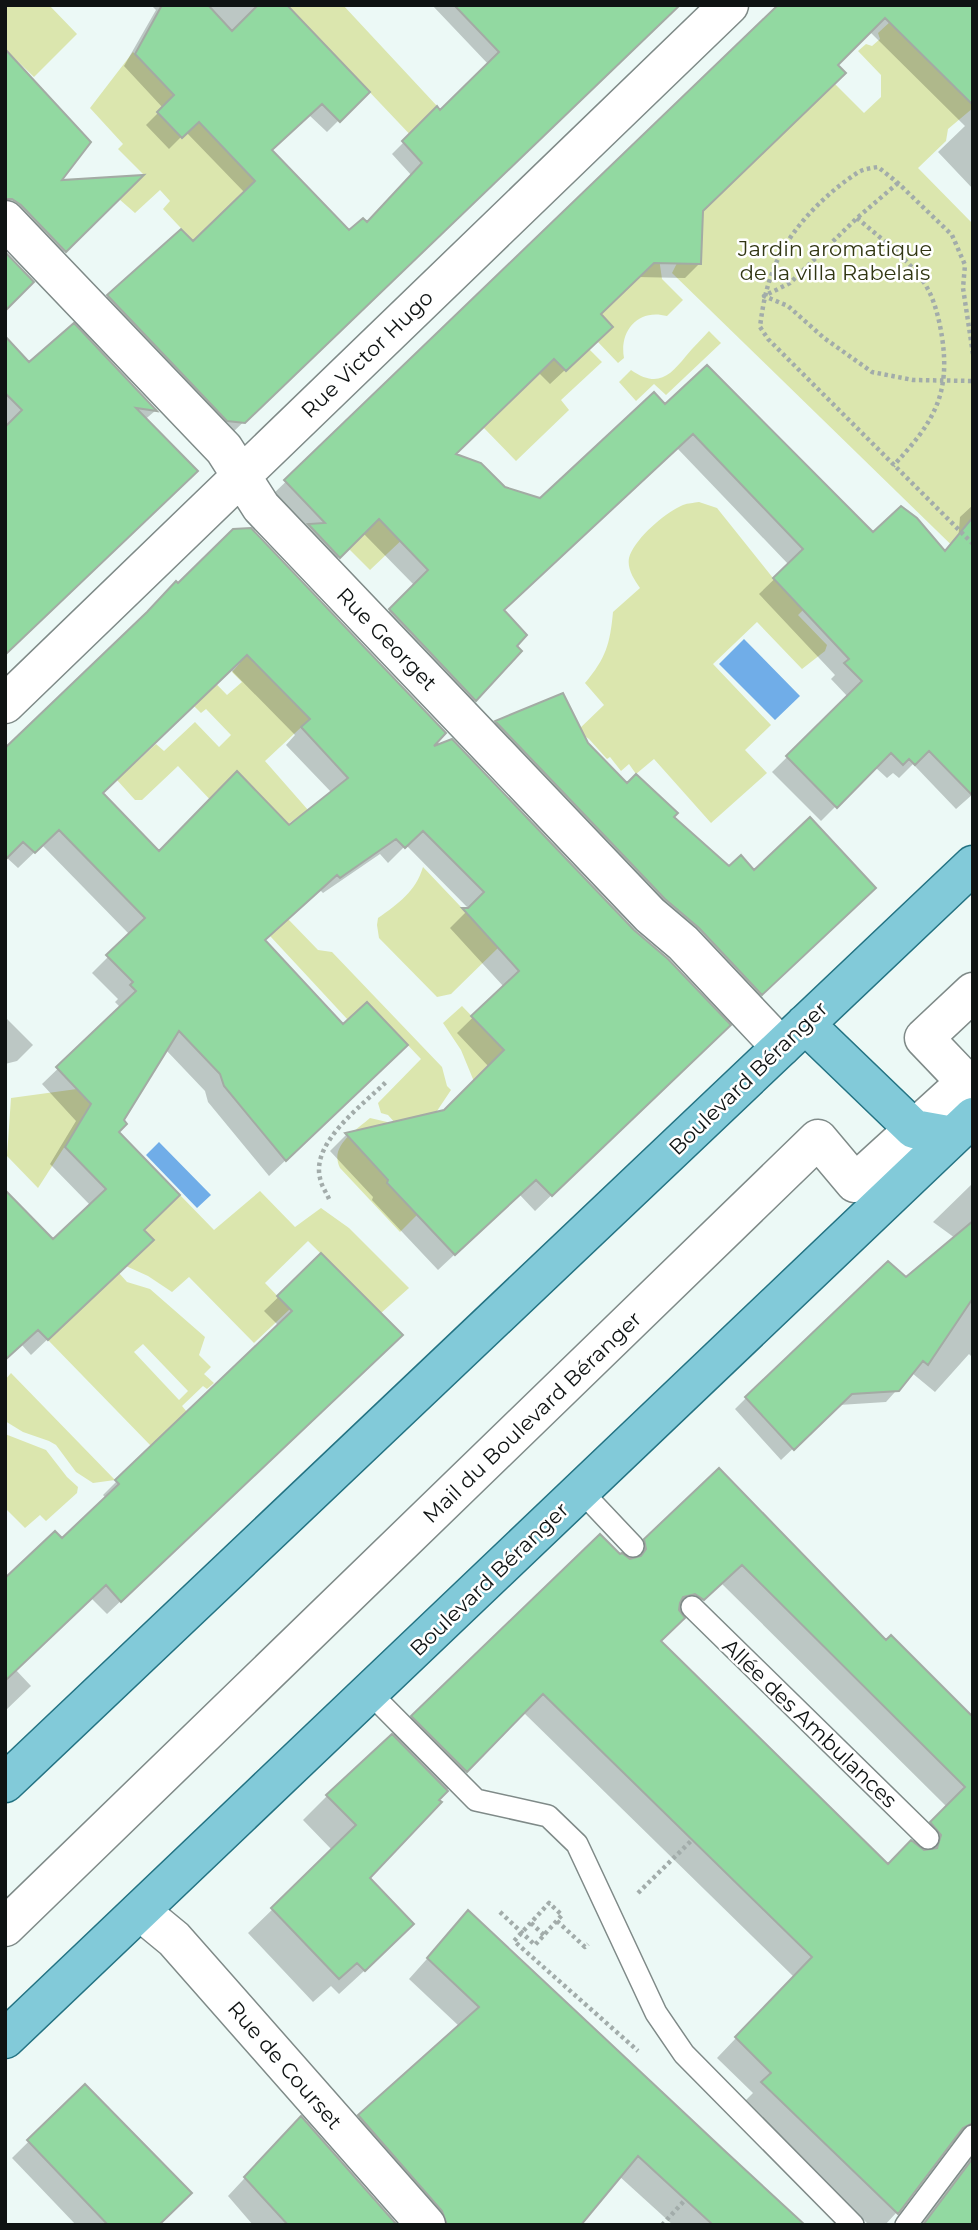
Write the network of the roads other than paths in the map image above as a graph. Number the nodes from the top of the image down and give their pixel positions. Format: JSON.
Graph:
{"nodes":[{"id":1,"x":729,"y":5,"type":"edge"},
{"id":2,"x":5,"y":220,"type":"edge"},
{"id":3,"x":242,"y":476,"type":"junction"},
{"id":4,"x":5,"y":704,"type":"edge"},
{"id":5,"x":973,"y":865,"type":"edge"},
{"id":6,"x":973,"y":992,"type":"edge"},
{"id":7,"x":793,"y":1035,"type":"junction"},
{"id":8,"x":914,"y":1129,"type":"junction"},
{"id":9,"x":966,"y":1133,"type":"edge"},
{"id":10,"x":581,"y":1491,"type":"junction"},
{"id":11,"x":633,"y":1546,"type":"dead end"},
{"id":12,"x":692,"y":1607,"type":"dead end"},
{"id":13,"x":369,"y":1692,"type":"junction"},
{"id":14,"x":5,"y":1783,"type":"edge"},
{"id":15,"x":928,"y":1838,"type":"dead end"},
{"id":16,"x":140,"y":1911,"type":"junction"},
{"id":17,"x":5,"y":1927,"type":"edge"},
{"id":18,"x":5,"y":2039,"type":"edge"},
{"id":19,"x":973,"y":2136,"type":"edge"},
{"id":20,"x":426,"y":2225,"type":"edge"},
{"id":21,"x":853,"y":2225,"type":"edge"},
{"id":22,"x":906,"y":2225,"type":"edge"}],
"edges":[{"from":1,"to":3,"type":"street","name":"Rue Victor Hugo"},
{"from":2,"to":3,"type":"street","name":"Rue Georget"},
{"from":3,"to":4,"type":"street","name":"Rue Victor Hugo"},
{"from":3,"to":7,"type":"street","name":"Rue Georget"},
{"from":5,"to":7,"type":"main road","name":"Boulevard Béranger"},
{"from":6,"to":8,"type":"street","name":"Mail du Boulevard Béranger"},
{"from":7,"to":8,"type":"main road"},
{"from":7,"to":14,"type":"main road","name":"Boulevard Béranger"},
{"from":8,"to":9,"type":"main road"},
{"from":8,"to":17,"type":"street","name":"Mail du Boulevard Béranger"},
{"from":9,"to":10,"type":"main road","name":"Boulevard Béranger"},
{"from":10,"to":11,"type":"lane"},
{"from":10,"to":13,"type":"main road","name":"Boulevard Béranger"},
{"from":12,"to":15,"type":"lane","name":"Allée des Ambulances"},
{"from":13,"to":16,"type":"main road","name":"Boulevard Béranger"},
{"from":13,"to":21,"type":"lane"},
{"from":16,"to":18,"type":"main road","name":"Boulevard Béranger"},
{"from":16,"to":20,"type":"street","name":"Rue de Courset"},
{"from":19,"to":22,"type":"lane"}]}
